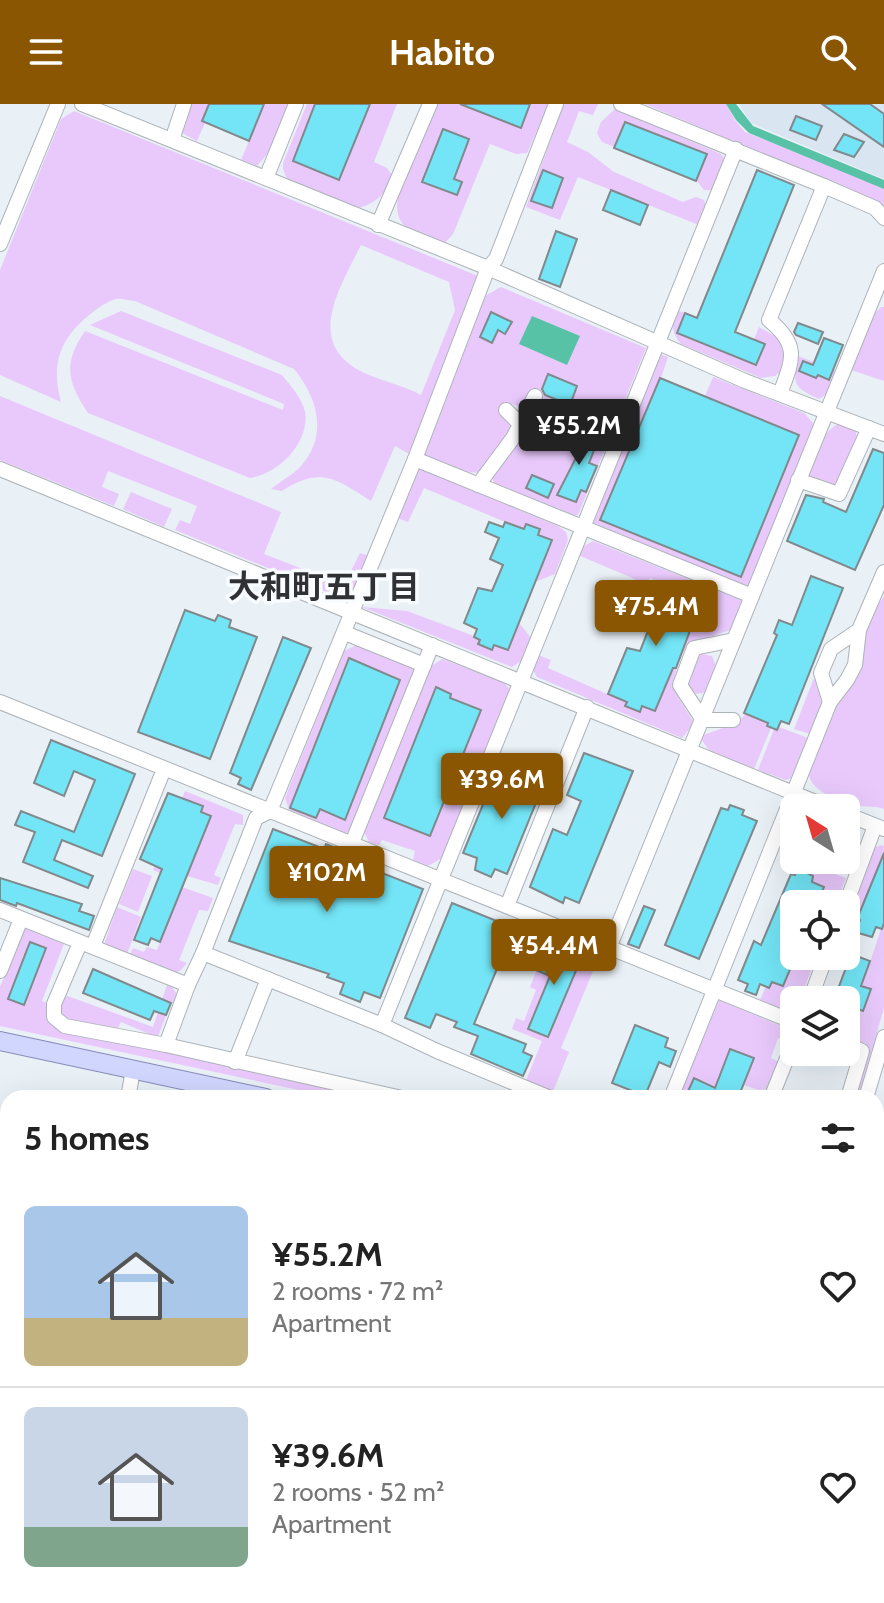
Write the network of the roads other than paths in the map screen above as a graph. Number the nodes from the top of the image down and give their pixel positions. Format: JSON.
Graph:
{"nodes":[{"id":1,"x":58,"y":104,"type":"edge"},
{"id":2,"x":82,"y":104,"type":"edge"},
{"id":3,"x":184,"y":104,"type":"edge"},
{"id":4,"x":296,"y":104,"type":"edge"},
{"id":5,"x":430,"y":104,"type":"edge"},
{"id":6,"x":556,"y":104,"type":"edge"},
{"id":7,"x":621,"y":104,"type":"edge"},
{"id":8,"x":172,"y":140,"type":"junction"},
{"id":9,"x":736,"y":149,"type":"junction"},
{"id":10,"x":266,"y":178,"type":"junction"},
{"id":11,"x":824,"y":186,"type":"junction"},
{"id":12,"x":884,"y":218,"type":"edge"},
{"id":13,"x":378,"y":225,"type":"junction"},
{"id":14,"x":0,"y":244,"type":"edge"},
{"id":15,"x":488,"y":268,"type":"junction"},
{"id":16,"x":884,"y":271,"type":"edge"},
{"id":17,"x":880,"y":299,"type":"edge"},
{"id":18,"x":659,"y":343,"type":"junction"},
{"id":19,"x":780,"y":394,"type":"junction"},
{"id":20,"x":535,"y":396,"type":"dead end"},
{"id":21,"x":506,"y":410,"type":"dead end"},
{"id":22,"x":826,"y":411,"type":"junction"},
{"id":23,"x":521,"y":425,"type":"junction"},
{"id":24,"x":869,"y":428,"type":"junction"},
{"id":25,"x":884,"y":434,"type":"edge"},
{"id":26,"x":541,"y":439,"type":"dead end"},
{"id":27,"x":415,"y":459,"type":"junction"},
{"id":28,"x":0,"y":469,"type":"edge"},
{"id":29,"x":798,"y":480,"type":"junction"},
{"id":30,"x":478,"y":485,"type":"junction"},
{"id":31,"x":583,"y":528,"type":"junction"},
{"id":32,"x":884,"y":572,"type":"edge"},
{"id":33,"x":752,"y":596,"type":"junction"},
{"id":34,"x":353,"y":613,"type":"junction"},
{"id":35,"x":859,"y":630,"type":"junction"},
{"id":36,"x":345,"y":633,"type":"junction"},
{"id":37,"x":734,"y":640,"type":"junction"},
{"id":38,"x":432,"y":645,"type":"junction"},
{"id":39,"x":424,"y":665,"type":"junction"},
{"id":40,"x":521,"y":680,"type":"junction"},
{"id":41,"x":0,"y":702,"type":"edge"},
{"id":42,"x":830,"y":702,"type":"junction"},
{"id":43,"x":587,"y":707,"type":"junction"},
{"id":44,"x":703,"y":720,"type":"junction"},
{"id":45,"x":733,"y":720,"type":"dead end"},
{"id":46,"x":688,"y":750,"type":"junction"},
{"id":47,"x":164,"y":769,"type":"junction"},
{"id":48,"x":793,"y":793,"type":"junction"},
{"id":49,"x":270,"y":811,"type":"junction"},
{"id":50,"x":860,"y":820,"type":"edge"},
{"id":51,"x":879,"y":828,"type":"edge"},
{"id":52,"x":352,"y":843,"type":"junction"},
{"id":53,"x":440,"y":879,"type":"junction"},
{"id":54,"x":852,"y":890,"type":"edge"},
{"id":55,"x":507,"y":906,"type":"junction"},
{"id":56,"x":0,"y":910,"type":"edge"},
{"id":57,"x":21,"y":919,"type":"junction"},
{"id":58,"x":86,"y":944,"type":"junction"},
{"id":59,"x":609,"y":948,"type":"junction"},
{"id":60,"x":203,"y":953,"type":"junction"},
{"id":61,"x":0,"y":971,"type":"edge"},
{"id":62,"x":268,"y":979,"type":"junction"},
{"id":63,"x":188,"y":985,"type":"junction"},
{"id":64,"x":716,"y":991,"type":"junction"},
{"id":65,"x":780,"y":1016,"type":"edge"},
{"id":66,"x":382,"y":1025,"type":"junction"},
{"id":67,"x":884,"y":1037,"type":"edge"},
{"id":68,"x":0,"y":1041,"type":"edge"},
{"id":69,"x":166,"y":1045,"type":"junction"},
{"id":70,"x":235,"y":1062,"type":"junction"},
{"id":71,"x":784,"y":1066,"type":"edge"},
{"id":72,"x":858,"y":1066,"type":"edge"},
{"id":73,"x":133,"y":1070,"type":"junction"},
{"id":74,"x":880,"y":1070,"type":"edge"},
{"id":75,"x":129,"y":1090,"type":"edge"},
{"id":76,"x":228,"y":1090,"type":"edge"},
{"id":77,"x":365,"y":1090,"type":"edge"},
{"id":78,"x":531,"y":1090,"type":"edge"},
{"id":79,"x":674,"y":1090,"type":"edge"},
{"id":80,"x":774,"y":1090,"type":"edge"},
{"id":81,"x":850,"y":1090,"type":"edge"},
{"id":82,"x":870,"y":1090,"type":"edge"}],
"edges":[{"from":1,"to":14,"type":"street"},
{"from":2,"to":8,"type":"street"},
{"from":3,"to":8,"type":"street"},
{"from":4,"to":10,"type":"street"},
{"from":5,"to":13,"type":"street"},
{"from":6,"to":15,"type":"street"},
{"from":7,"to":9,"type":"street"},
{"from":8,"to":10,"type":"street"},
{"from":9,"to":11,"type":"street"},
{"from":9,"to":18,"type":"street"},
{"from":10,"to":13,"type":"street"},
{"from":11,"to":12,"type":"street"},
{"from":11,"to":19,"type":"street"},
{"from":13,"to":15,"type":"street"},
{"from":15,"to":18,"type":"street"},
{"from":15,"to":27,"type":"street"},
{"from":16,"to":17,"type":"street"},
{"from":17,"to":22,"type":"street"},
{"from":18,"to":19,"type":"street"},
{"from":18,"to":31,"type":"street"},
{"from":19,"to":22,"type":"street"},
{"from":20,"to":23,"type":"street"},
{"from":21,"to":23,"type":"street"},
{"from":22,"to":24,"type":"street"},
{"from":22,"to":29,"type":"street"},
{"from":23,"to":26,"type":"street"},
{"from":23,"to":30,"type":"street"},
{"from":24,"to":25,"type":"street"},
{"from":24,"to":29,"type":"street"},
{"from":27,"to":30,"type":"street"},
{"from":27,"to":34,"type":"street"},
{"from":28,"to":34,"type":"street"},
{"from":29,"to":33,"type":"street"},
{"from":30,"to":31,"type":"street"},
{"from":31,"to":33,"type":"street"},
{"from":31,"to":40,"type":"street"},
{"from":32,"to":35,"type":"street"},
{"from":33,"to":37,"type":"street"},
{"from":34,"to":36,"type":"street"},
{"from":34,"to":38,"type":"street"},
{"from":35,"to":42,"type":"street"},
{"from":35,"to":42,"type":"street"},
{"from":36,"to":39,"type":"street"},
{"from":36,"to":49,"type":"street"},
{"from":37,"to":44,"type":"street"},
{"from":37,"to":44,"type":"street"},
{"from":38,"to":39,"type":"street"},
{"from":38,"to":40,"type":"street"},
{"from":39,"to":52,"type":"street"},
{"from":40,"to":43,"type":"street"},
{"from":40,"to":53,"type":"street"},
{"from":41,"to":47,"type":"street"},
{"from":42,"to":48,"type":"street"},
{"from":43,"to":46,"type":"street"},
{"from":43,"to":55,"type":"street"},
{"from":44,"to":45,"type":"street"},
{"from":44,"to":46,"type":"street"},
{"from":46,"to":48,"type":"street"},
{"from":46,"to":59,"type":"street"},
{"from":47,"to":49,"type":"street"},
{"from":47,"to":58,"type":"street"},
{"from":48,"to":64,"type":"street"},
{"from":49,"to":52,"type":"street"},
{"from":49,"to":60,"type":"street"},
{"from":50,"to":51,"type":"street"},
{"from":51,"to":54,"type":"street"},
{"from":52,"to":53,"type":"street"},
{"from":53,"to":55,"type":"street"},
{"from":53,"to":66,"type":"street"},
{"from":55,"to":59,"type":"street"},
{"from":56,"to":57,"type":"street"},
{"from":57,"to":58,"type":"street"},
{"from":57,"to":61,"type":"street"},
{"from":58,"to":63,"type":"street"},
{"from":58,"to":69,"type":"street"},
{"from":59,"to":64,"type":"street"},
{"from":60,"to":62,"type":"street"},
{"from":60,"to":63,"type":"street"},
{"from":62,"to":66,"type":"street"},
{"from":62,"to":70,"type":"street"},
{"from":63,"to":69,"type":"street"},
{"from":64,"to":65,"type":"street"},
{"from":64,"to":79,"type":"street"},
{"from":66,"to":78,"type":"street"},
{"from":67,"to":74,"type":"street"},
{"from":68,"to":73,"type":"main road"},
{"from":69,"to":70,"type":"street"},
{"from":70,"to":77,"type":"street"},
{"from":71,"to":80,"type":"street"},
{"from":72,"to":81,"type":"street"},
{"from":73,"to":75,"type":"street"},
{"from":73,"to":76,"type":"main road"},
{"from":74,"to":82,"type":"street"}]}
